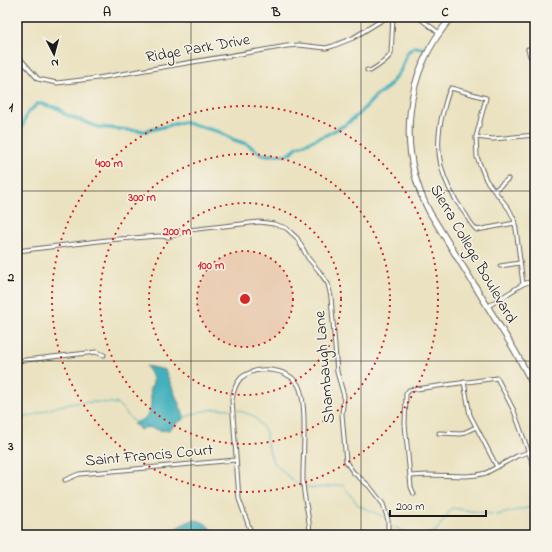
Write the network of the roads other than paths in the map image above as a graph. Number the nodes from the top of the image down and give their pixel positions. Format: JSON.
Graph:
{"nodes":[{"id":1,"x":387,"y":17,"type":"edge"},
{"id":2,"x":393,"y":17,"type":"edge"},
{"id":3,"x":418,"y":17,"type":"edge"},
{"id":4,"x":452,"y":17,"type":"edge"},
{"id":5,"x":439,"y":34,"type":"junction"},
{"id":6,"x":528,"y":49,"type":"dead end"},
{"id":7,"x":17,"y":55,"type":"edge"},
{"id":8,"x":535,"y":64,"type":"edge"},
{"id":9,"x":367,"y":70,"type":"dead end"},
{"id":10,"x":535,"y":135,"type":"edge"},
{"id":11,"x":476,"y":137,"type":"junction"},
{"id":12,"x":508,"y":179,"type":"dead end"},
{"id":13,"x":494,"y":191,"type":"junction"},
{"id":14,"x":515,"y":222,"type":"junction"},
{"id":15,"x":17,"y":251,"type":"edge"},
{"id":16,"x":520,"y":263,"type":"junction"},
{"id":17,"x":500,"y":266,"type":"dead end"},
{"id":18,"x":535,"y":280,"type":"edge"},
{"id":19,"x":523,"y":284,"type":"junction"},
{"id":20,"x":487,"y":307,"type":"junction"},
{"id":21,"x":104,"y":355,"type":"dead end"},
{"id":22,"x":17,"y":361,"type":"edge"},
{"id":23,"x":464,"y":382,"type":"junction"},
{"id":24,"x":535,"y":388,"type":"edge"},
{"id":25,"x":476,"y":428,"type":"junction"},
{"id":26,"x":439,"y":433,"type":"dead end"},
{"id":27,"x":535,"y":450,"type":"edge"},
{"id":28,"x":528,"y":452,"type":"junction"},
{"id":29,"x":236,"y":460,"type":"junction"},
{"id":30,"x":497,"y":467,"type":"junction"},
{"id":31,"x":535,"y":470,"type":"edge"},
{"id":32,"x":410,"y":476,"type":"junction"},
{"id":33,"x":65,"y":480,"type":"dead end"},
{"id":34,"x":414,"y":494,"type":"dead end"},
{"id":35,"x":252,"y":535,"type":"edge"},
{"id":36,"x":310,"y":535,"type":"edge"},
{"id":37,"x":388,"y":535,"type":"edge"}],
"edges":[{"from":1,"to":7,"type":"street","name":"Ridge Park Drive"},
{"from":2,"to":9,"type":"street"},
{"from":3,"to":5,"type":"street"},
{"from":4,"to":5,"type":"main road","name":"Sierra College Boulevard"},
{"from":5,"to":20,"type":"main road","name":"Sierra College Boulevard"},
{"from":6,"to":8,"type":"street"},
{"from":10,"to":11,"type":"street"},
{"from":11,"to":13,"type":"street"},
{"from":11,"to":14,"type":"street"},
{"from":12,"to":13,"type":"street"},
{"from":13,"to":14,"type":"street"},
{"from":14,"to":16,"type":"street"},
{"from":15,"to":37,"type":"street","name":"Shambaugh Lane"},
{"from":16,"to":17,"type":"street"},
{"from":16,"to":19,"type":"street"},
{"from":18,"to":19,"type":"street"},
{"from":19,"to":20,"type":"street"},
{"from":20,"to":24,"type":"main road","name":"Sierra College Boulevard"},
{"from":21,"to":22,"type":"street"},
{"from":23,"to":25,"type":"street"},
{"from":23,"to":28,"type":"street"},
{"from":23,"to":32,"type":"street"},
{"from":25,"to":26,"type":"street"},
{"from":25,"to":30,"type":"street"},
{"from":27,"to":28,"type":"street"},
{"from":28,"to":30,"type":"street"},
{"from":28,"to":31,"type":"street"},
{"from":29,"to":33,"type":"street","name":"Saint Francis Court"},
{"from":29,"to":35,"type":"street"},
{"from":29,"to":36,"type":"street"},
{"from":30,"to":32,"type":"street"},
{"from":32,"to":34,"type":"street"}]}
